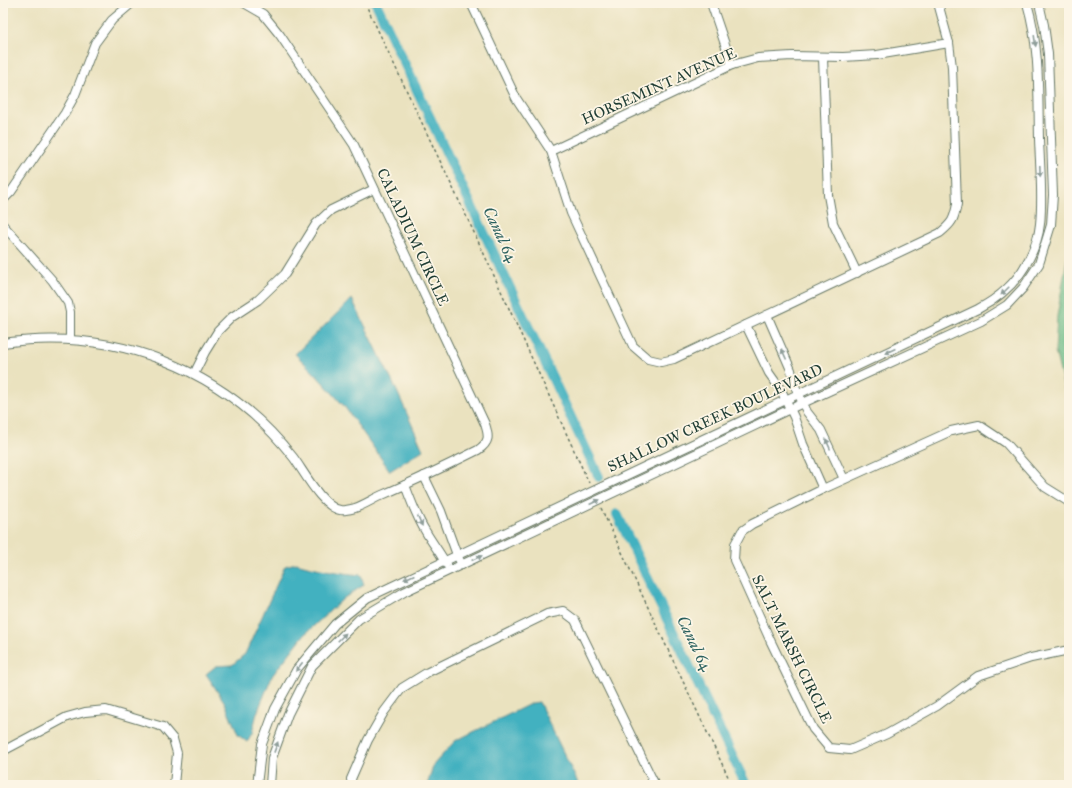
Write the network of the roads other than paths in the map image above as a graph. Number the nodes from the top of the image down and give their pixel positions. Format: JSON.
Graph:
{"nodes":[{"id":1,"x":132,"y":3,"type":"edge"},
{"id":2,"x":244,"y":3,"type":"edge"},
{"id":3,"x":471,"y":3,"type":"edge"},
{"id":4,"x":711,"y":3,"type":"edge"},
{"id":5,"x":938,"y":3,"type":"edge"},
{"id":6,"x":1040,"y":3,"type":"edge"},
{"id":7,"x":1028,"y":5,"type":"edge"},
{"id":8,"x":949,"y":43,"type":"junction"},
{"id":9,"x":823,"y":57,"type":"junction"},
{"id":10,"x":732,"y":65,"type":"junction"},
{"id":11,"x":551,"y":150,"type":"junction"},
{"id":12,"x":374,"y":188,"type":"junction"},
{"id":13,"x":3,"y":200,"type":"edge"},
{"id":14,"x":3,"y":225,"type":"edge"},
{"id":15,"x":857,"y":272,"type":"junction"},
{"id":16,"x":766,"y":315,"type":"junction"},
{"id":17,"x":746,"y":325,"type":"junction"},
{"id":18,"x":70,"y":340,"type":"junction"},
{"id":19,"x":3,"y":343,"type":"edge"},
{"id":20,"x":194,"y":374,"type":"junction"},
{"id":21,"x":799,"y":394,"type":"junction"},
{"id":22,"x":786,"y":400,"type":"junction"},
{"id":23,"x":803,"y":404,"type":"junction"},
{"id":24,"x":790,"y":409,"type":"junction"},
{"id":25,"x":424,"y":476,"type":"junction"},
{"id":26,"x":844,"y":479,"type":"junction"},
{"id":27,"x":405,"y":486,"type":"junction"},
{"id":28,"x":823,"y":489,"type":"junction"},
{"id":29,"x":1069,"y":502,"type":"edge"},
{"id":30,"x":457,"y":555,"type":"junction"},
{"id":31,"x":444,"y":560,"type":"junction"},
{"id":32,"x":462,"y":565,"type":"junction"},
{"id":33,"x":449,"y":571,"type":"junction"},
{"id":34,"x":1069,"y":650,"type":"edge"},
{"id":35,"x":3,"y":750,"type":"edge"},
{"id":36,"x":174,"y":785,"type":"edge"},
{"id":37,"x":257,"y":785,"type":"edge"},
{"id":38,"x":270,"y":785,"type":"edge"},
{"id":39,"x":352,"y":785,"type":"edge"},
{"id":40,"x":655,"y":785,"type":"edge"}],
"edges":[{"from":1,"to":13,"type":"street"},
{"from":2,"to":12,"type":"street","name":"CALADIUM CIRCLE"},
{"from":3,"to":11,"type":"street"},
{"from":4,"to":10,"type":"street"},
{"from":5,"to":8,"type":"street"},
{"from":6,"to":7,"type":"street"},
{"from":6,"to":23,"type":"street","name":"SHALLOW CREEK BOULEVARD"},
{"from":7,"to":21,"type":"street","name":"SHALLOW CREEK BOULEVARD","one_way":true},
{"from":8,"to":9,"type":"street","name":"HORSEMINT AVENUE"},
{"from":8,"to":15,"type":"street"},
{"from":9,"to":10,"type":"street","name":"HORSEMINT AVENUE"},
{"from":9,"to":15,"type":"street"},
{"from":10,"to":11,"type":"street","name":"HORSEMINT AVENUE"},
{"from":11,"to":17,"type":"street"},
{"from":12,"to":20,"type":"street"},
{"from":12,"to":25,"type":"street","name":"CALADIUM CIRCLE"},
{"from":14,"to":18,"type":"street"},
{"from":15,"to":16,"type":"street"},
{"from":16,"to":17,"type":"street"},
{"from":21,"to":16,"type":"street","one_way":true},
{"from":17,"to":22,"type":"street"},
{"from":18,"to":19,"type":"street","name":"CALADIUM CIRCLE"},
{"from":18,"to":20,"type":"street","name":"CALADIUM CIRCLE"},
{"from":20,"to":27,"type":"street","name":"CALADIUM CIRCLE"},
{"from":21,"to":22,"type":"street","name":"SHALLOW CREEK BOULEVARD"},
{"from":21,"to":23,"type":"street"},
{"from":22,"to":24,"type":"street"},
{"from":22,"to":30,"type":"street","name":"SHALLOW CREEK BOULEVARD"},
{"from":23,"to":24,"type":"street","name":"SHALLOW CREEK BOULEVARD"},
{"from":26,"to":23,"type":"street","one_way":true},
{"from":24,"to":28,"type":"street"},
{"from":32,"to":24,"type":"street","name":"SHALLOW CREEK BOULEVARD","one_way":true},
{"from":25,"to":27,"type":"street","name":"CALADIUM CIRCLE"},
{"from":25,"to":30,"type":"street"},
{"from":26,"to":28,"type":"street","name":"SALT MARSH CIRCLE"},
{"from":26,"to":29,"type":"street","name":"SALT MARSH CIRCLE"},
{"from":27,"to":31,"type":"street","one_way":true},
{"from":28,"to":34,"type":"street","name":"SALT MARSH CIRCLE"},
{"from":30,"to":31,"type":"street","name":"SHALLOW CREEK BOULEVARD"},
{"from":30,"to":32,"type":"street"},
{"from":31,"to":33,"type":"street"},
{"from":31,"to":37,"type":"street","name":"SHALLOW CREEK BOULEVARD","one_way":true},
{"from":32,"to":33,"type":"street","name":"SHALLOW CREEK BOULEVARD"},
{"from":38,"to":33,"type":"street","name":"SHALLOW CREEK BOULEVARD","one_way":true},
{"from":35,"to":36,"type":"street"},
{"from":39,"to":40,"type":"street"}]}
